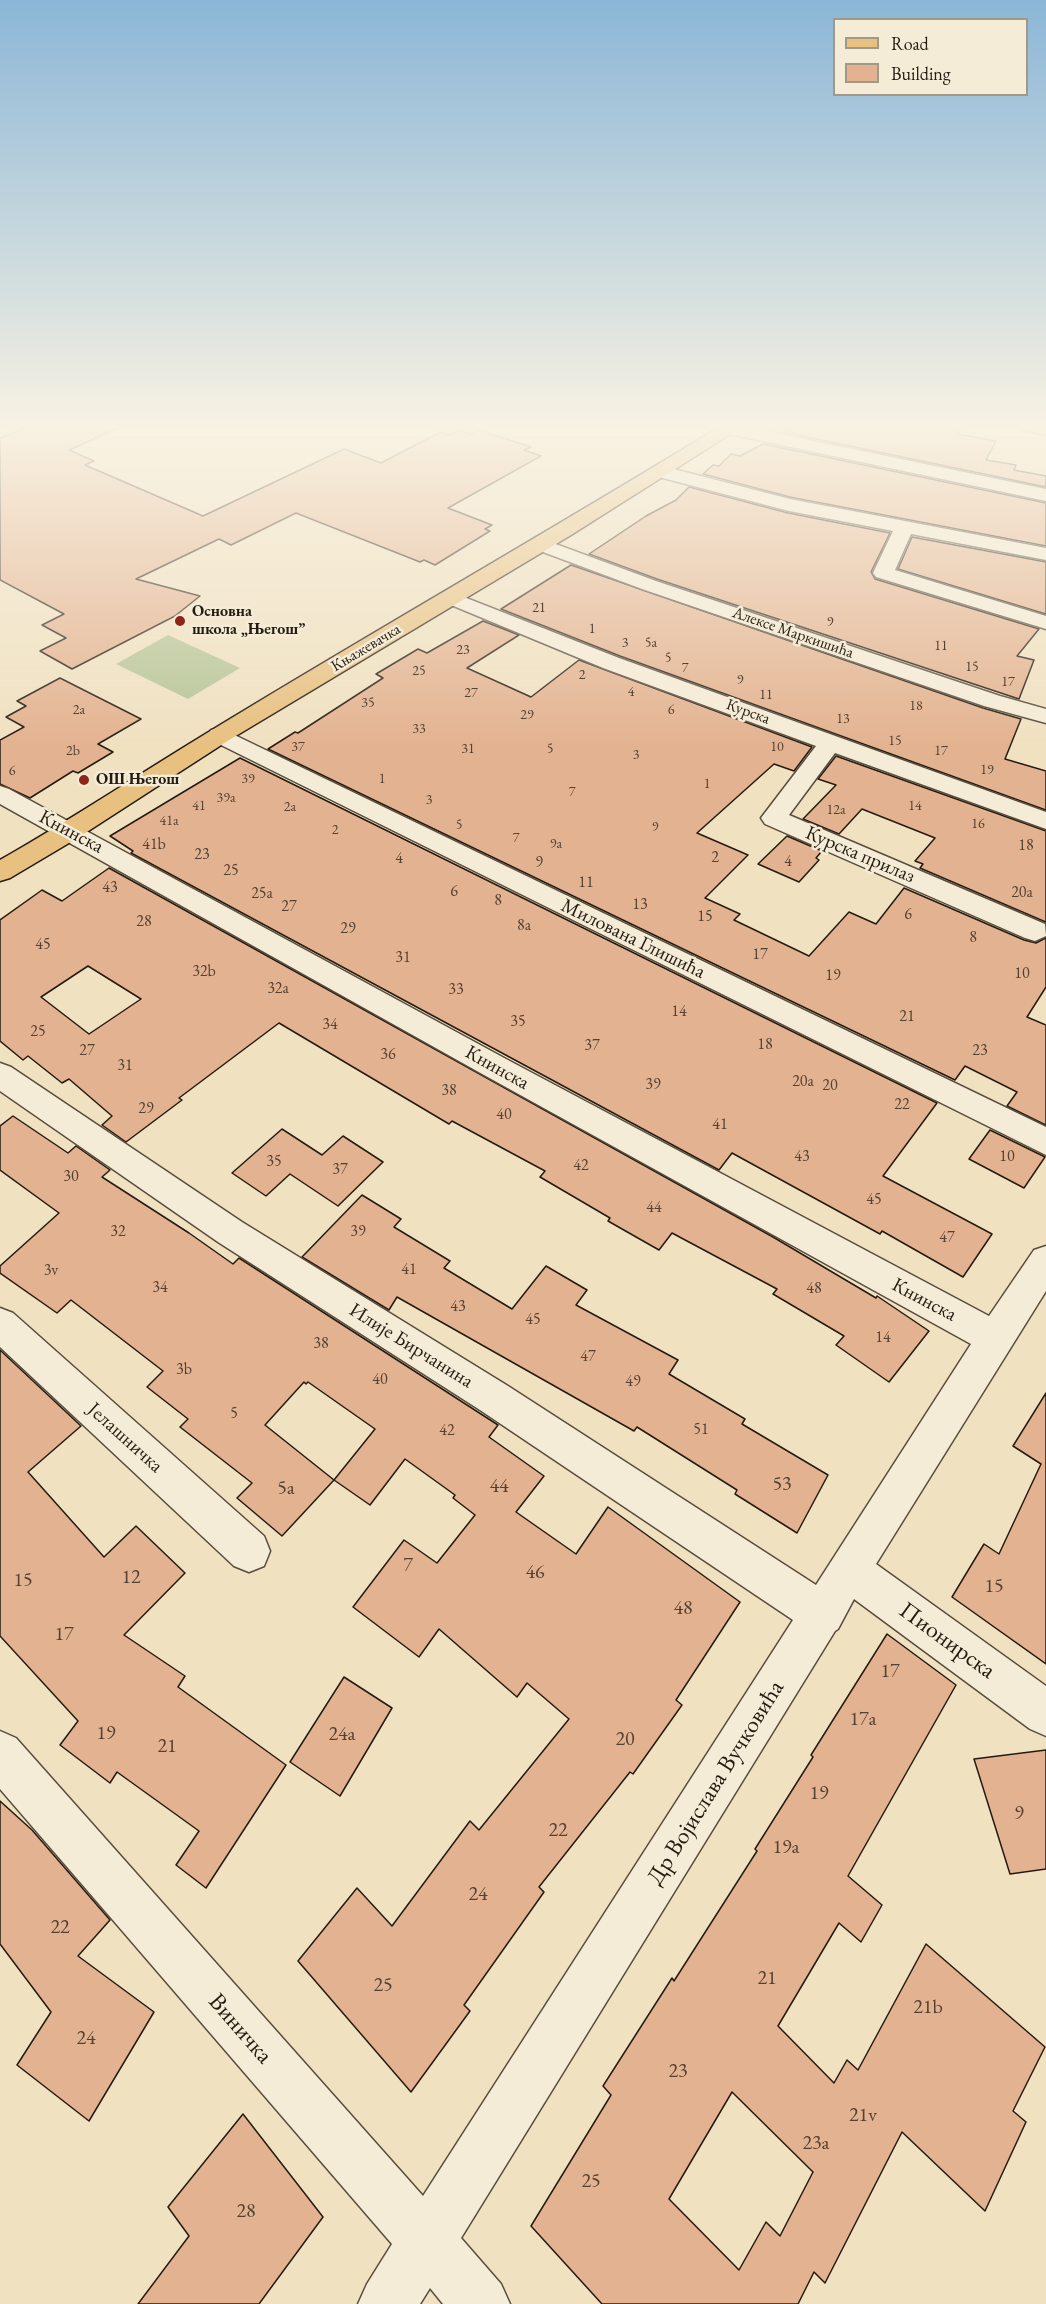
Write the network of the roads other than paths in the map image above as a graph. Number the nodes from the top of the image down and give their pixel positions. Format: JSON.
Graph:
{"nodes":[{"id":1,"x":561,"y":534,"type":"edge"},
{"id":2,"x":901,"y":534,"type":"edge"},
{"id":3,"x":938,"y":534,"type":"edge"},
{"id":4,"x":542,"y":545,"type":"junction"},
{"id":5,"x":1046,"y":554,"type":"edge"},
{"id":6,"x":451,"y":598,"type":"junction"},
{"id":7,"x":1046,"y":623,"type":"edge"},
{"id":8,"x":1046,"y":716,"type":"edge"},
{"id":9,"x":220,"y":735,"type":"junction"},
{"id":10,"x":831,"y":741,"type":"junction"},
{"id":11,"x":0,"y":794,"type":"edge"},
{"id":12,"x":1046,"y":821,"type":"edge"},
{"id":13,"x":70,"y":831,"type":"junction"},
{"id":14,"x":0,"y":872,"type":"edge"},
{"id":15,"x":1035,"y":931,"type":"dead end"},
{"id":16,"x":0,"y":1075,"type":"edge"},
{"id":17,"x":1046,"y":1143,"type":"edge"},
{"id":18,"x":1046,"y":1261,"type":"edge"},
{"id":19,"x":0,"y":1324,"type":"edge"},
{"id":20,"x":995,"y":1338,"type":"junction"},
{"id":21,"x":249,"y":1551,"type":"dead end"},
{"id":22,"x":849,"y":1570,"type":"junction"},
{"id":23,"x":823,"y":1614,"type":"junction"},
{"id":24,"x":1046,"y":1713,"type":"edge"},
{"id":25,"x":0,"y":1754,"type":"edge"},
{"id":26,"x":425,"y":2242,"type":"junction"},
{"id":27,"x":387,"y":2304,"type":"edge"},
{"id":28,"x":481,"y":2304,"type":"edge"}],
"edges":[{"from":1,"to":4,"type":"main road","name":"Књажевачка"},
{"from":2,"to":7,"type":"street"},
{"from":3,"to":5,"type":"street"},
{"from":4,"to":6,"type":"main road","name":"Књажевачка"},
{"from":4,"to":8,"type":"street","name":"Алексе Маркишића"},
{"from":6,"to":9,"type":"main road","name":"Књажевачка"},
{"from":6,"to":10,"type":"street","name":"Курска"},
{"from":9,"to":13,"type":"main road","name":"Књажевачка"},
{"from":9,"to":17,"type":"street","name":"Милована Глишића"},
{"from":10,"to":12,"type":"street","name":"Курска"},
{"from":10,"to":15,"type":"street","name":"Курска прилаз"},
{"from":11,"to":13,"type":"street","name":"Книнска"},
{"from":13,"to":14,"type":"main road","name":"Књажевачка"},
{"from":13,"to":20,"type":"street","name":"Книнска"},
{"from":16,"to":23,"type":"street","name":"Илије Бирчанина"},
{"from":18,"to":20,"type":"street","name":"Др Војислава Вучковића"},
{"from":19,"to":21,"type":"street","name":"Јелашничка"},
{"from":20,"to":22,"type":"street","name":"Др Војислава Вучковића"},
{"from":22,"to":23,"type":"street","name":"Др Војислава Вучковића"},
{"from":22,"to":24,"type":"street","name":"Пионирска"},
{"from":23,"to":26,"type":"street","name":"Др Војислава Вучковића"},
{"from":25,"to":26,"type":"street","name":"Виничка"},
{"from":26,"to":27,"type":"street","name":"Др Војислава Вучковића"},
{"from":26,"to":28,"type":"street","name":"Виничка"}]}
